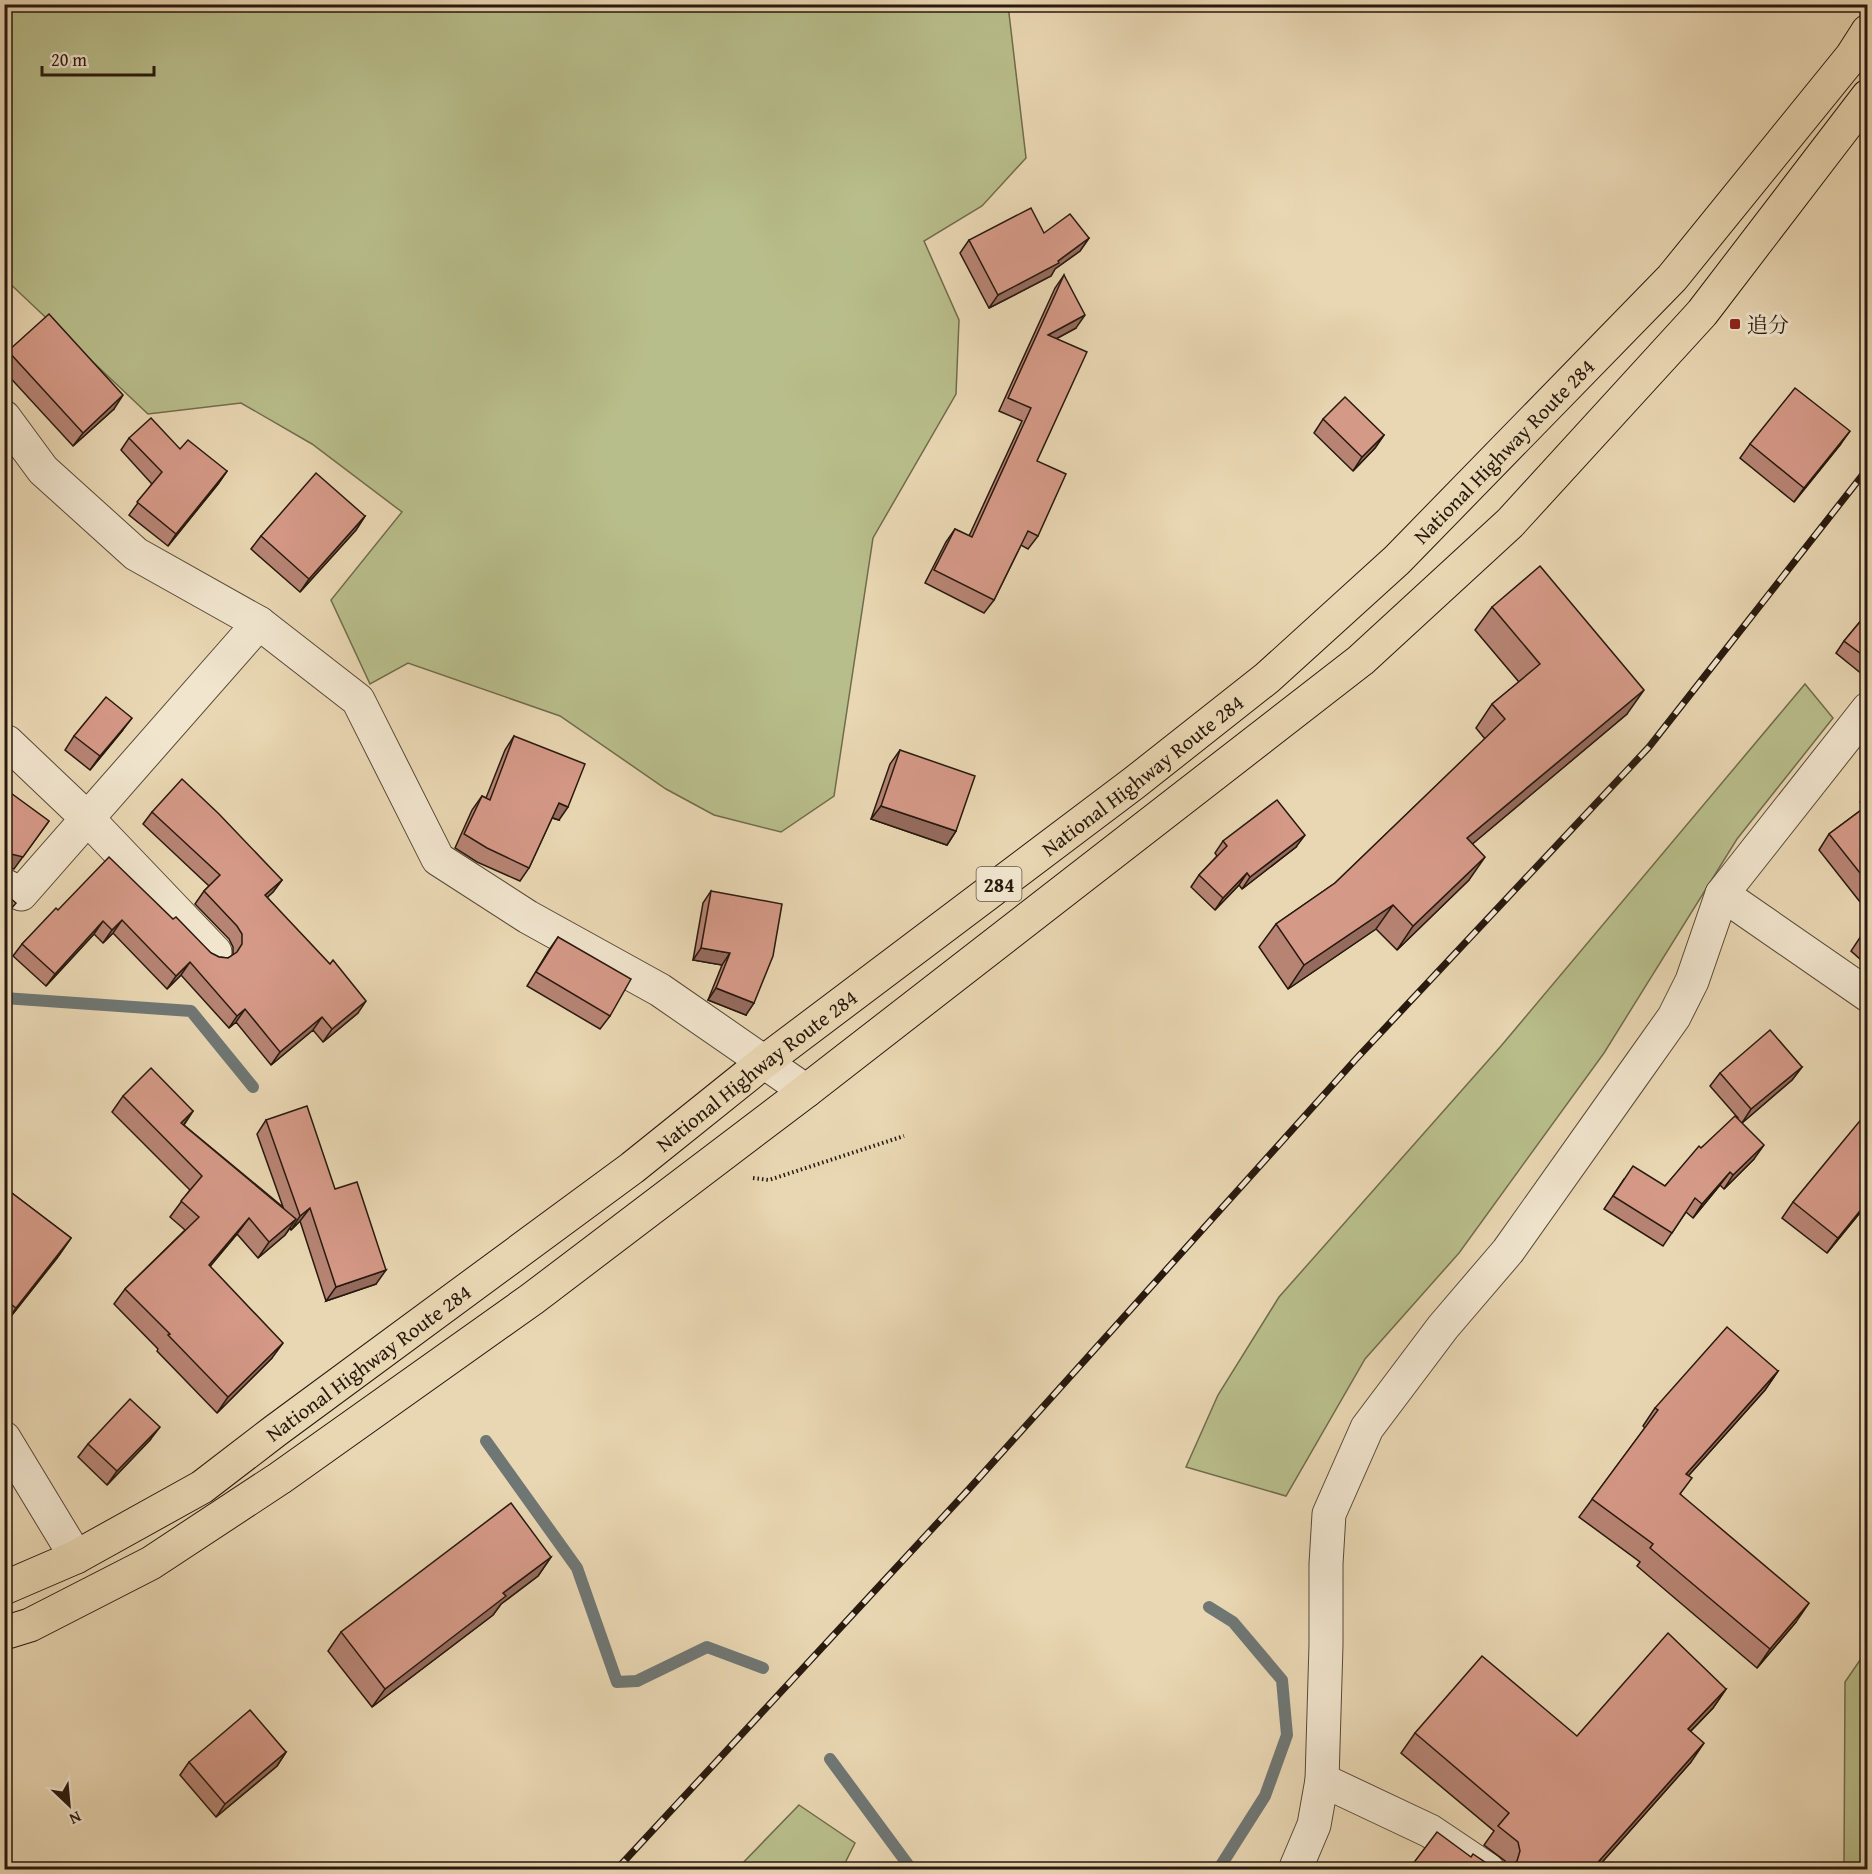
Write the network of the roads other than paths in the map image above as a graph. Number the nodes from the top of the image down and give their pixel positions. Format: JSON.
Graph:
{"nodes":[{"id":1,"x":1868,"y":32,"type":"edge"},
{"id":2,"x":1868,"y":96,"type":"edge"},
{"id":3,"x":4,"y":417,"type":"edge"},
{"id":4,"x":259,"y":623,"type":"junction"},
{"id":5,"x":1868,"y":709,"type":"edge"},
{"id":6,"x":7,"y":742,"type":"dead end"},
{"id":7,"x":88,"y":819,"type":"junction"},
{"id":8,"x":4,"y":885,"type":"edge"},
{"id":9,"x":1722,"y":894,"type":"junction"},
{"id":10,"x":215,"y":952,"type":"edge"},
{"id":11,"x":1868,"y":995,"type":"edge"},
{"id":12,"x":764,"y":1062,"type":"junction"},
{"id":13,"x":806,"y":1091,"type":"junction"},
{"id":14,"x":4,"y":1438,"type":"edge"},
{"id":15,"x":75,"y":1557,"type":"junction"},
{"id":16,"x":4,"y":1588,"type":"edge"},
{"id":17,"x":4,"y":1633,"type":"edge"},
{"id":18,"x":1322,"y":1780,"type":"junction"},
{"id":19,"x":1295,"y":1869,"type":"edge"},
{"id":20,"x":1488,"y":1869,"type":"edge"}],
"edges":[{"from":1,"to":12,"type":"highway","name":"National Highway Route 284","number":"284"},
{"from":2,"to":13,"type":"highway","name":"National Highway Route 284","number":"284"},
{"from":3,"to":4,"type":"street"},
{"from":4,"to":7,"type":"street"},
{"from":4,"to":12,"type":"street"},
{"from":5,"to":9,"type":"street"},
{"from":6,"to":7,"type":"street"},
{"from":7,"to":8,"type":"street"},
{"from":7,"to":10,"type":"street"},
{"from":9,"to":11,"type":"street"},
{"from":9,"to":18,"type":"street"},
{"from":12,"to":13,"type":"street"},
{"from":12,"to":15,"type":"highway","name":"National Highway Route 284","number":"284"},
{"from":13,"to":17,"type":"highway","name":"National Highway Route 284","number":"284"},
{"from":14,"to":15,"type":"street"},
{"from":15,"to":16,"type":"highway","name":"National Highway Route 284","number":"284"},
{"from":18,"to":19,"type":"street"},
{"from":18,"to":20,"type":"street"}]}
